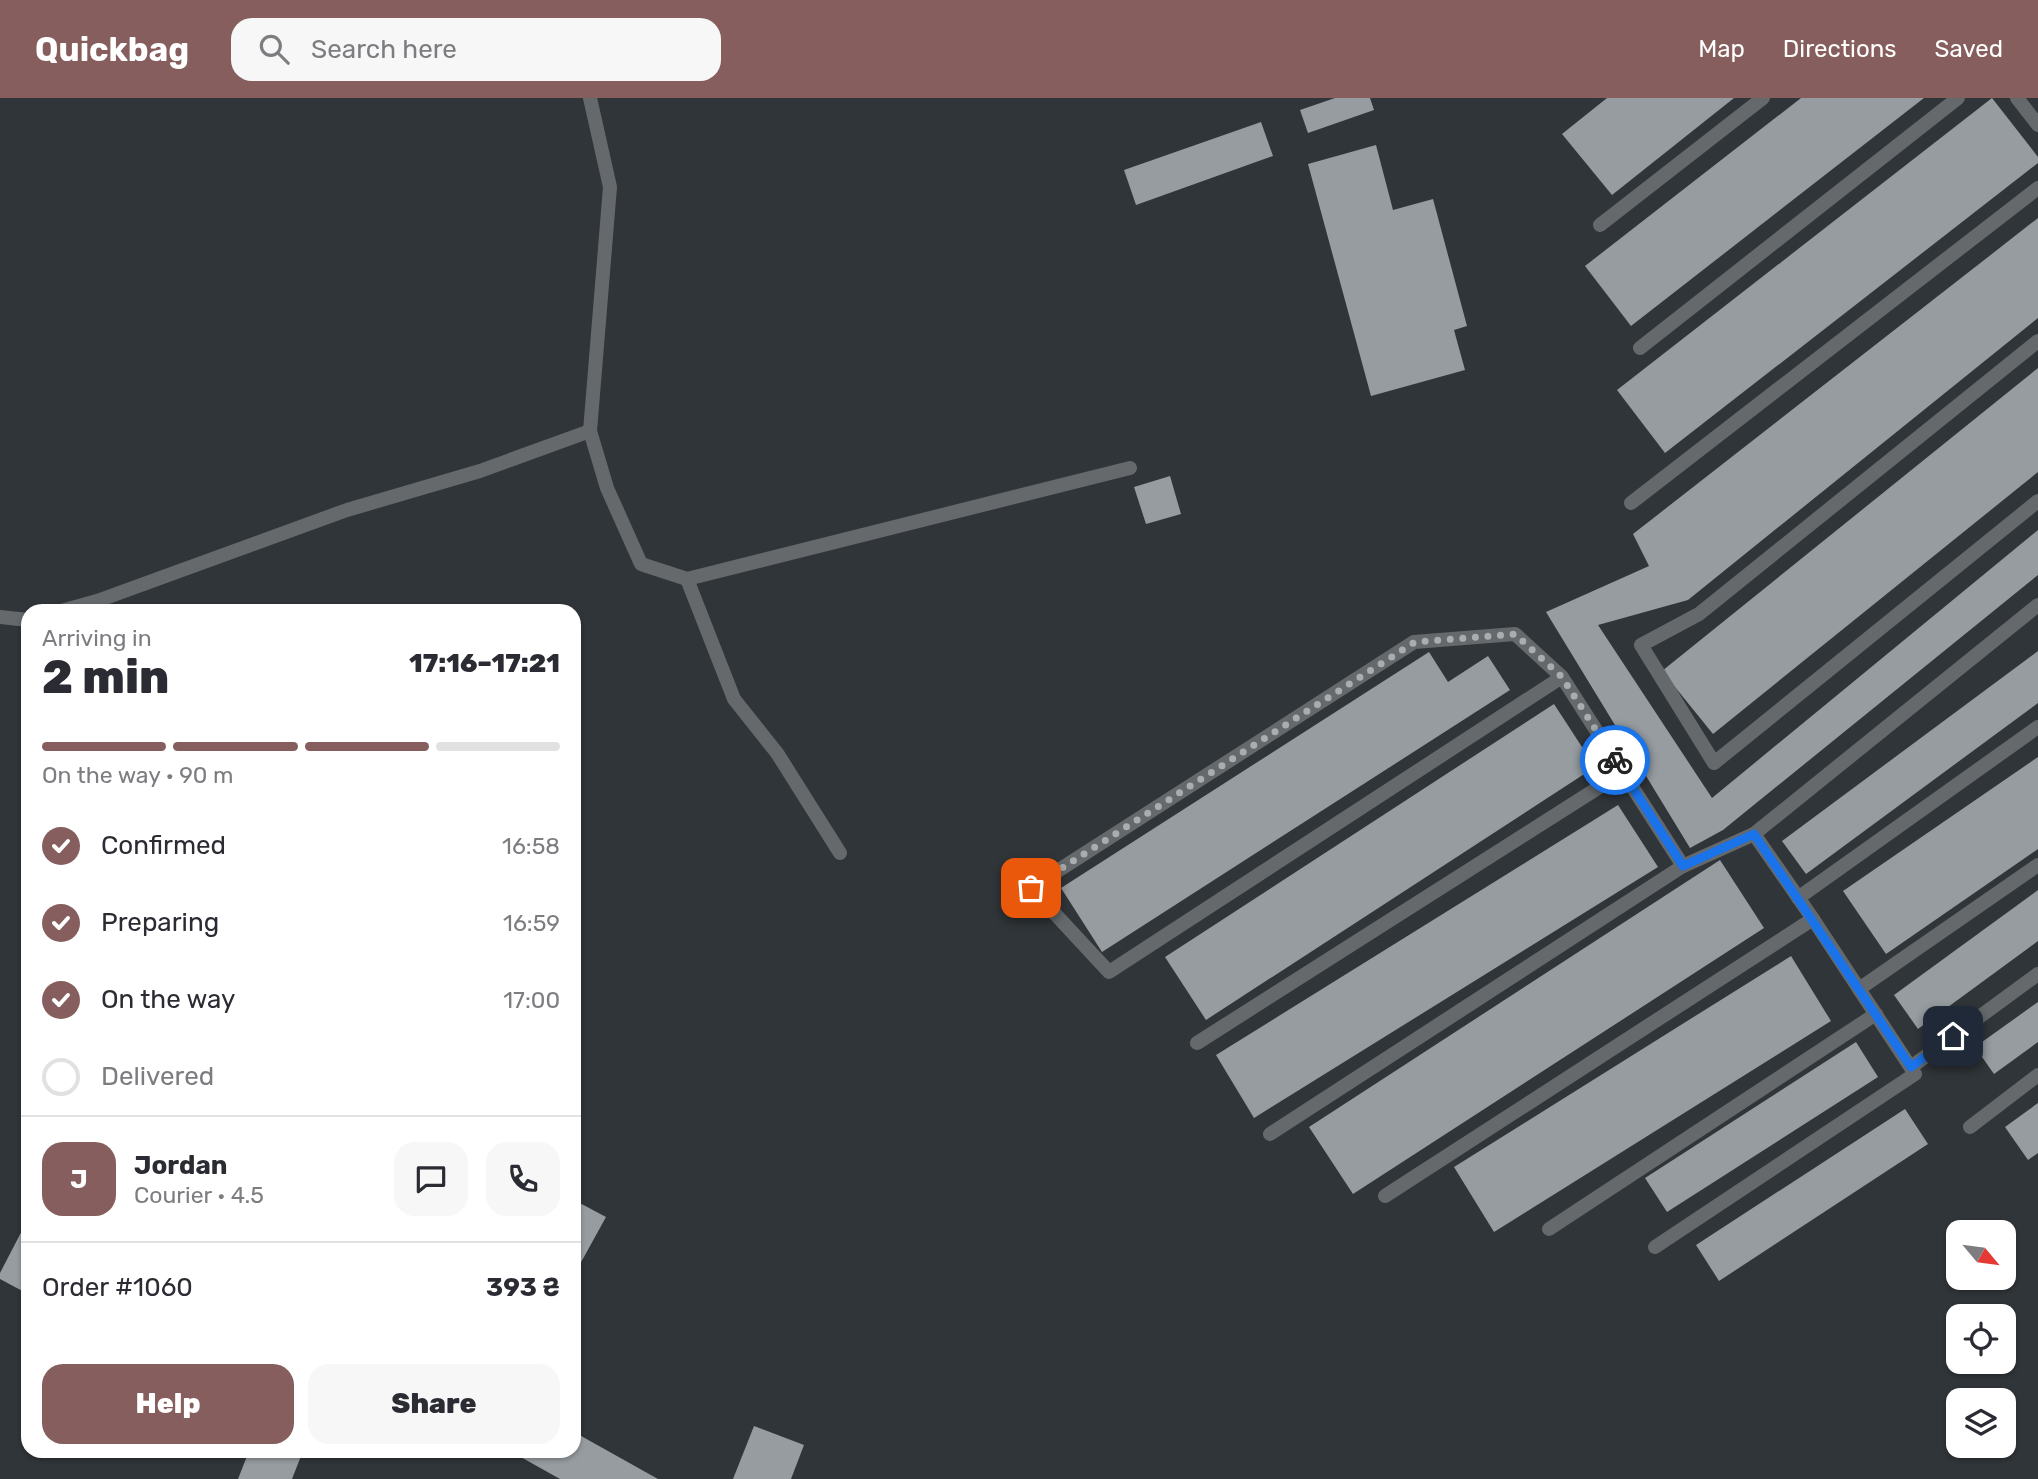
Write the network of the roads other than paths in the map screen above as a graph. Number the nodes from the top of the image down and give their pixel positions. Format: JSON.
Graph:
{"nodes":[{"id":1,"x":590,"y":98,"type":"edge"},
{"id":2,"x":1763,"y":98,"type":"edge"},
{"id":3,"x":1958,"y":98,"type":"edge"},
{"id":4,"x":2017,"y":98,"type":"edge"},
{"id":5,"x":2038,"y":125,"type":"edge"},
{"id":6,"x":2038,"y":188,"type":"edge"},
{"id":7,"x":1600,"y":225,"type":"dead end"},
{"id":8,"x":2038,"y":341,"type":"edge"},
{"id":9,"x":1640,"y":348,"type":"dead end"},
{"id":10,"x":590,"y":430,"type":"junction"},
{"id":11,"x":1130,"y":468,"type":"dead end"},
{"id":12,"x":2038,"y":501,"type":"edge"},
{"id":13,"x":1631,"y":503,"type":"dead end"},
{"id":14,"x":687,"y":579,"type":"junction"},
{"id":15,"x":86,"y":604,"type":"edge"},
{"id":16,"x":2038,"y":605,"type":"edge"},
{"id":17,"x":0,"y":617,"type":"edge"},
{"id":18,"x":21,"y":619,"type":"edge"},
{"id":19,"x":1562,"y":677,"type":"junction"},
{"id":20,"x":2038,"y":727,"type":"edge"},
{"id":21,"x":1623,"y":772,"type":"junction"},
{"id":22,"x":1754,"y":834,"type":"junction"},
{"id":23,"x":840,"y":853,"type":"dead end"},
{"id":24,"x":2038,"y":865,"type":"edge"},
{"id":25,"x":1683,"y":866,"type":"junction"},
{"id":26,"x":1798,"y":898,"type":"junction"},
{"id":27,"x":1813,"y":919,"type":"junction"},
{"id":28,"x":2038,"y":974,"type":"edge"},
{"id":29,"x":1859,"y":989,"type":"junction"},
{"id":30,"x":1876,"y":1014,"type":"junction"},
{"id":31,"x":1197,"y":1044,"type":"dead end"},
{"id":32,"x":1911,"y":1067,"type":"junction"},
{"id":33,"x":2038,"y":1075,"type":"edge"},
{"id":34,"x":1970,"y":1127,"type":"dead end"},
{"id":35,"x":1269,"y":1134,"type":"dead end"},
{"id":36,"x":1385,"y":1196,"type":"dead end"},
{"id":37,"x":1549,"y":1229,"type":"dead end"},
{"id":38,"x":1655,"y":1247,"type":"dead end"}],
"edges":[{"from":1,"to":10,"type":"lane"},
{"from":2,"to":7,"type":"lane"},
{"from":3,"to":9,"type":"lane"},
{"from":4,"to":5,"type":"lane"},
{"from":6,"to":13,"type":"lane"},
{"from":8,"to":12,"type":"lane"},
{"from":10,"to":14,"type":"lane"},
{"from":10,"to":15,"type":"lane"},
{"from":11,"to":14,"type":"lane"},
{"from":14,"to":23,"type":"lane"},
{"from":16,"to":22,"type":"lane"},
{"from":17,"to":18,"type":"lane"},
{"from":19,"to":19,"type":"lane"},
{"from":19,"to":21,"type":"lane"},
{"from":20,"to":26,"type":"lane"},
{"from":21,"to":25,"type":"lane"},
{"from":21,"to":31,"type":"lane"},
{"from":22,"to":25,"type":"lane"},
{"from":22,"to":26,"type":"lane"},
{"from":24,"to":29,"type":"lane"},
{"from":25,"to":35,"type":"lane"},
{"from":26,"to":27,"type":"lane"},
{"from":27,"to":29,"type":"lane"},
{"from":27,"to":36,"type":"lane"},
{"from":28,"to":32,"type":"lane"},
{"from":29,"to":30,"type":"lane"},
{"from":30,"to":32,"type":"lane"},
{"from":30,"to":37,"type":"lane"},
{"from":32,"to":38,"type":"lane"},
{"from":33,"to":34,"type":"lane"}]}
